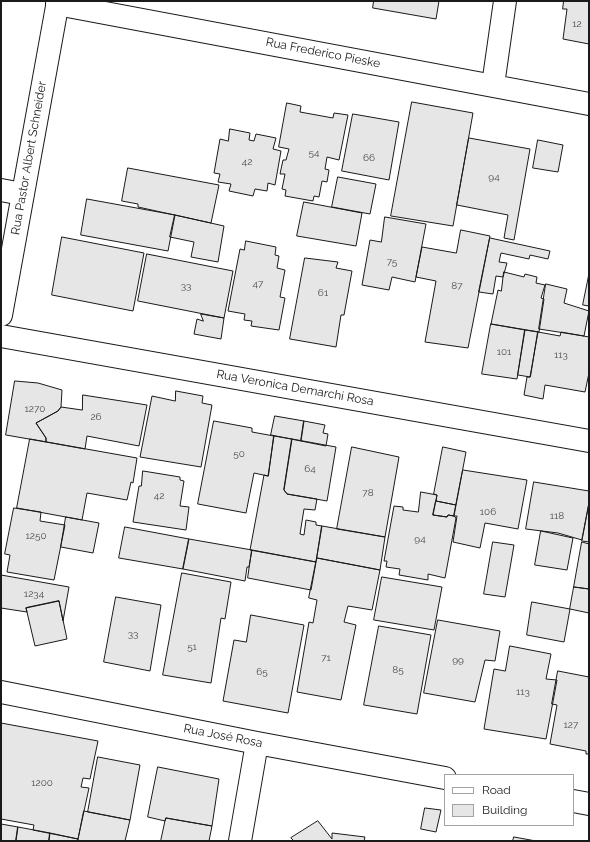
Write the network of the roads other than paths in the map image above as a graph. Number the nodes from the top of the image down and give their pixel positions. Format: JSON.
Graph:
{"nodes":[{"id":1,"x":505,"y":1,"type":"edge"},
{"id":2,"x":58,"y":3,"type":"edge"},
{"id":3,"x":493,"y":85,"type":"junction"},
{"id":4,"x":589,"y":104,"type":"edge"},
{"id":5,"x":1,"y":190,"type":"edge"},
{"id":6,"x":22,"y":194,"type":"junction"},
{"id":7,"x":1,"y":315,"type":"edge"},
{"id":8,"x":1,"y":336,"type":"edge"},
{"id":9,"x":589,"y":441,"type":"edge"},
{"id":10,"x":1,"y":692,"type":"edge"},
{"id":11,"x":257,"y":743,"type":"junction"},
{"id":12,"x":444,"y":778,"type":"edge"},
{"id":13,"x":574,"y":801,"type":"edge"},
{"id":14,"x":589,"y":804,"type":"edge"},
{"id":15,"x":240,"y":841,"type":"edge"}],
"edges":[{"from":1,"to":3,"type":"street"},
{"from":2,"to":3,"type":"street","name":"Rua Frederico Pieske"},
{"from":2,"to":6,"type":"street","name":"Rua Pastor Albert Schneider"},
{"from":3,"to":4,"type":"street","name":"Rua Frederico Pieske"},
{"from":5,"to":6,"type":"street"},
{"from":6,"to":7,"type":"street","name":"Rua Pastor Albert Schneider"},
{"from":8,"to":9,"type":"street","name":"Rua Veronica Demarchi Rosa"},
{"from":10,"to":11,"type":"street","name":"Rua José Rosa"},
{"from":11,"to":12,"type":"street","name":"Rua José Rosa"},
{"from":11,"to":15,"type":"street"},
{"from":13,"to":14,"type":"street"}]}
